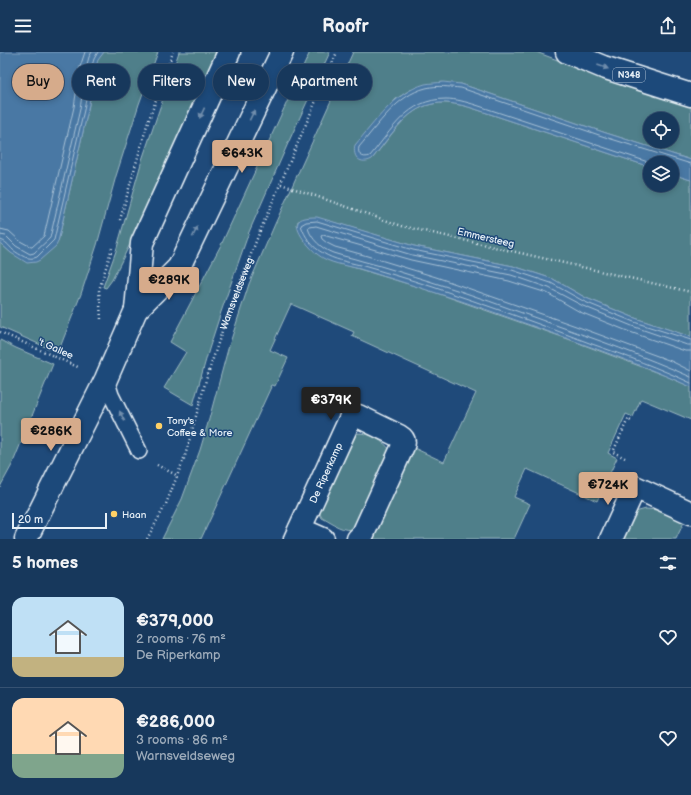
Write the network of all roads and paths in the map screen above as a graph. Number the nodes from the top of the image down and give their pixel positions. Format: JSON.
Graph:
{"nodes":[{"id":1,"x":174,"y":52,"type":"edge"},
{"id":2,"x":229,"y":52,"type":"edge"},
{"id":3,"x":282,"y":52,"type":"edge"},
{"id":4,"x":337,"y":52,"type":"edge"},
{"id":5,"x":567,"y":52,"type":"edge"},
{"id":6,"x":691,"y":95,"type":"edge"},
{"id":7,"x":281,"y":184,"type":"junction"},
{"id":8,"x":119,"y":224,"type":"dead end"},
{"id":9,"x":113,"y":245,"type":"dead end"},
{"id":10,"x":691,"y":292,"type":"edge"},
{"id":11,"x":136,"y":310,"type":"junction"},
{"id":12,"x":101,"y":320,"type":"dead end"},
{"id":13,"x":0,"y":332,"type":"edge"},
{"id":14,"x":106,"y":379,"type":"junction"},
{"id":15,"x":631,"y":421,"type":"dead end"},
{"id":16,"x":139,"y":451,"type":"dead end"},
{"id":17,"x":625,"y":458,"type":"dead end"},
{"id":18,"x":162,"y":468,"type":"dead end"},
{"id":19,"x":178,"y":476,"type":"junction"},
{"id":20,"x":691,"y":513,"type":"edge"},
{"id":21,"x":298,"y":534,"type":"edge"},
{"id":22,"x":26,"y":539,"type":"edge"},
{"id":23,"x":147,"y":539,"type":"edge"},
{"id":24,"x":323,"y":539,"type":"edge"},
{"id":25,"x":358,"y":539,"type":"edge"},
{"id":26,"x":611,"y":539,"type":"edge"}],
"edges":[{"from":1,"to":8,"type":"path"},
{"from":2,"to":11,"type":"street","one_way":true},
{"from":11,"to":3,"type":"street","one_way":true},
{"from":4,"to":7,"type":"path","name":"Warnsveldseweg"},
{"from":5,"to":6,"type":"street","number":"N348","one_way":true},
{"from":7,"to":10,"type":"path","name":"Emmersteeg"},
{"from":7,"to":19,"type":"path","name":"Warnsveldseweg"},
{"from":9,"to":12,"type":"path"},
{"from":11,"to":14,"type":"street"},
{"from":13,"to":14,"type":"path","name":"'t Gallee"},
{"from":16,"to":14,"type":"lane","one_way":true},
{"from":14,"to":22,"type":"street"},
{"from":15,"to":17,"type":"path"},
{"from":18,"to":19,"type":"path"},
{"from":19,"to":23,"type":"path","name":"Warnsveldseweg"},
{"from":20,"to":26,"type":"street"},
{"from":21,"to":24,"type":"street","name":"De Riperkamp"},
{"from":21,"to":25,"type":"street","name":"De Riperkamp"}]}
